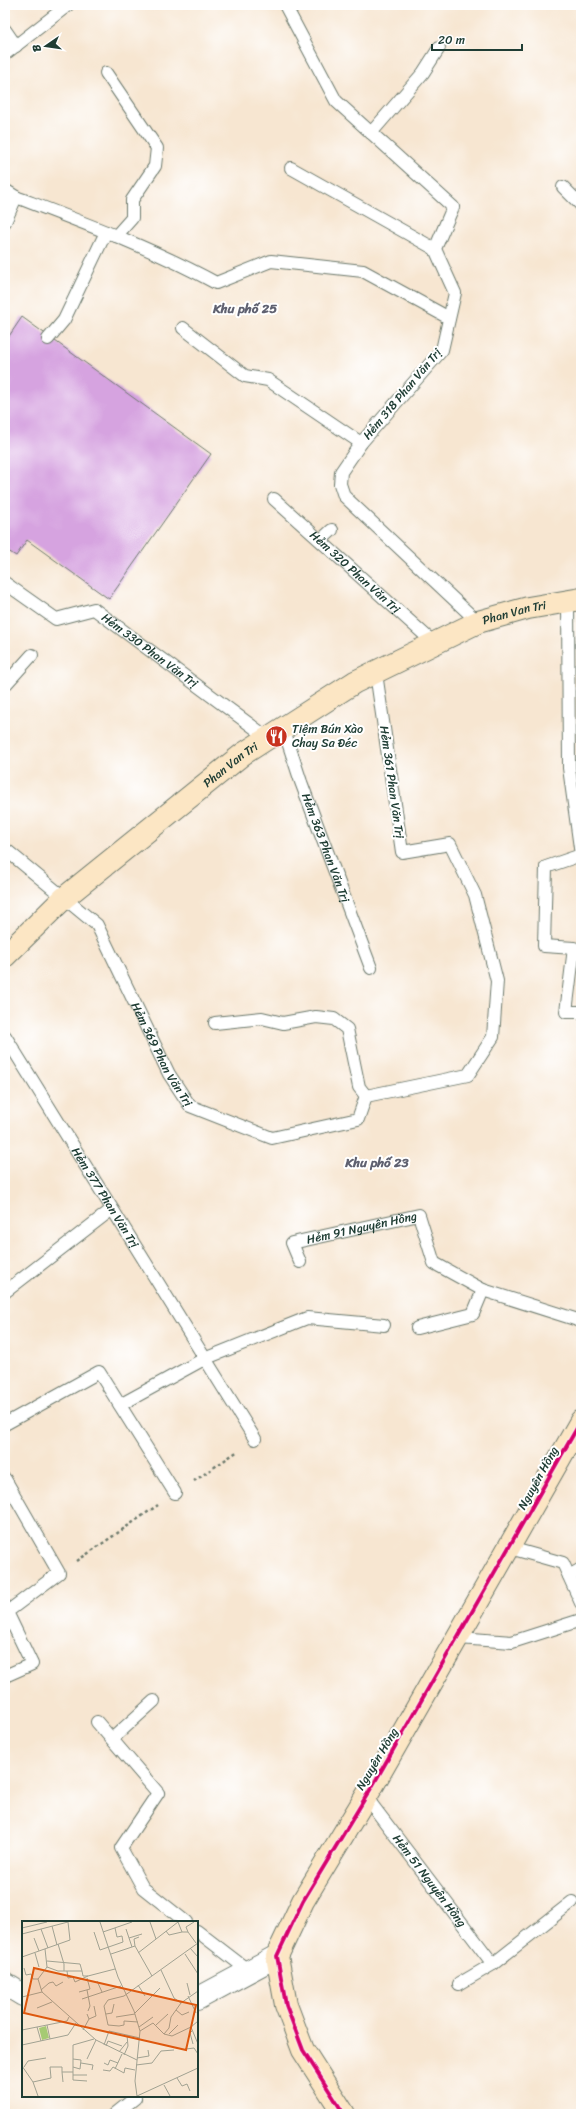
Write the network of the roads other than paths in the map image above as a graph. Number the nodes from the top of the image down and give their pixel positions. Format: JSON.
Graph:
{"nodes":[{"id":1,"x":68,"y":5,"type":"edge"},
{"id":2,"x":286,"y":6,"type":"edge"},
{"id":3,"x":5,"y":30,"type":"edge"},
{"id":4,"x":16,"y":46,"type":"junction"},
{"id":5,"x":439,"y":48,"type":"dead end"},
{"id":6,"x":5,"y":54,"type":"edge"},
{"id":7,"x":106,"y":73,"type":"dead end"},
{"id":8,"x":371,"y":133,"type":"junction"},
{"id":9,"x":291,"y":168,"type":"dead end"},
{"id":10,"x":563,"y":187,"type":"dead end"},
{"id":11,"x":5,"y":190,"type":"edge"},
{"id":12,"x":16,"y":197,"type":"junction"},
{"id":13,"x":581,"y":205,"type":"edge"},
{"id":14,"x":5,"y":222,"type":"edge"},
{"id":15,"x":111,"y":234,"type":"junction"},
{"id":16,"x":436,"y":248,"type":"junction"},
{"id":17,"x":450,"y":318,"type":"junction"},
{"id":18,"x":183,"y":328,"type":"dead end"},
{"id":19,"x":48,"y":339,"type":"dead end"},
{"id":20,"x":361,"y":443,"type":"junction"},
{"id":21,"x":274,"y":499,"type":"dead end"},
{"id":22,"x":332,"y":530,"type":"dead end"},
{"id":23,"x":321,"y":540,"type":"junction"},
{"id":24,"x":5,"y":583,"type":"edge"},
{"id":25,"x":575,"y":600,"type":"edge"},
{"id":26,"x":478,"y":622,"type":"junction"},
{"id":27,"x":435,"y":644,"type":"junction"},
{"id":28,"x":32,"y":655,"type":"dead end"},
{"id":29,"x":376,"y":673,"type":"junction"},
{"id":30,"x":5,"y":685,"type":"edge"},
{"id":31,"x":276,"y":733,"type":"junction"},
{"id":32,"x":575,"y":767,"type":"edge"},
{"id":33,"x":5,"y":849,"type":"edge"},
{"id":34,"x":64,"y":898,"type":"junction"},
{"id":35,"x":5,"y":956,"type":"edge"},
{"id":36,"x":371,"y":968,"type":"dead end"},
{"id":37,"x":581,"y":1012,"type":"edge"},
{"id":38,"x":215,"y":1023,"type":"dead end"},
{"id":39,"x":5,"y":1036,"type":"edge"},
{"id":40,"x":366,"y":1096,"type":"junction"},
{"id":41,"x":111,"y":1210,"type":"junction"},
{"id":42,"x":300,"y":1262,"type":"dead end"},
{"id":43,"x":483,"y":1290,"type":"junction"},
{"id":44,"x":5,"y":1292,"type":"edge"},
{"id":45,"x":581,"y":1321,"type":"edge"},
{"id":46,"x":384,"y":1325,"type":"dead end"},
{"id":47,"x":417,"y":1328,"type":"dead end"},
{"id":48,"x":204,"y":1359,"type":"junction"},
{"id":49,"x":120,"y":1405,"type":"junction"},
{"id":50,"x":581,"y":1421,"type":"edge"},
{"id":51,"x":5,"y":1424,"type":"edge"},
{"id":52,"x":255,"y":1439,"type":"dead end"},
{"id":53,"x":576,"y":1443,"type":"edge"},
{"id":54,"x":5,"y":1479,"type":"edge"},
{"id":55,"x":175,"y":1494,"type":"dead end"},
{"id":56,"x":510,"y":1548,"type":"junction"},
{"id":57,"x":581,"y":1569,"type":"edge"},
{"id":58,"x":569,"y":1576,"type":"junction"},
{"id":59,"x":581,"y":1602,"type":"edge"},
{"id":60,"x":581,"y":1620,"type":"edge"},
{"id":61,"x":459,"y":1638,"type":"junction"},
{"id":62,"x":5,"y":1676,"type":"edge"},
{"id":63,"x":154,"y":1701,"type":"dead end"},
{"id":64,"x":97,"y":1722,"type":"dead end"},
{"id":65,"x":112,"y":1739,"type":"junction"},
{"id":66,"x":366,"y":1797,"type":"junction"},
{"id":67,"x":572,"y":1902,"type":"dead end"},
{"id":68,"x":185,"y":1921,"type":"edge"},
{"id":69,"x":198,"y":1931,"type":"edge"},
{"id":70,"x":277,"y":1956,"type":"junction"},
{"id":71,"x":493,"y":1964,"type":"junction"},
{"id":72,"x":249,"y":1971,"type":"junction"},
{"id":73,"x":5,"y":1984,"type":"edge"},
{"id":74,"x":459,"y":1984,"type":"dead end"},
{"id":75,"x":22,"y":1994,"type":"edge"},
{"id":76,"x":198,"y":1998,"type":"edge"},
{"id":77,"x":134,"y":2097,"type":"edge"},
{"id":78,"x":115,"y":2114,"type":"edge"},
{"id":79,"x":344,"y":2114,"type":"edge"}],
"edges":[{"from":1,"to":4,"type":"lane"},
{"from":2,"to":8,"type":"lane"},
{"from":3,"to":4,"type":"lane"},
{"from":4,"to":6,"type":"lane"},
{"from":5,"to":8,"type":"lane"},
{"from":7,"to":15,"type":"lane"},
{"from":8,"to":16,"type":"lane"},
{"from":9,"to":16,"type":"lane"},
{"from":10,"to":13,"type":"lane"},
{"from":11,"to":12,"type":"lane"},
{"from":12,"to":14,"type":"lane"},
{"from":12,"to":15,"type":"lane"},
{"from":15,"to":17,"type":"lane"},
{"from":15,"to":19,"type":"lane"},
{"from":16,"to":17,"type":"lane","name":"Hẻm 318 Phan Văn Trị"},
{"from":17,"to":20,"type":"lane","name":"Hẻm 318 Phan Văn Trị"},
{"from":18,"to":20,"type":"lane"},
{"from":20,"to":26,"type":"lane","name":"Hẻm 318 Phan Văn Trị"},
{"from":21,"to":23,"type":"lane","name":"Hẻm 320 Phan Văn Trị"},
{"from":22,"to":23,"type":"lane"},
{"from":23,"to":27,"type":"lane","name":"Hẻm 320 Phan Văn Trị"},
{"from":24,"to":31,"type":"lane","name":"Hẻm 330 Phan Văn Trị"},
{"from":25,"to":26,"type":"street","name":"Phan Van Tri"},
{"from":25,"to":32,"type":"lane"},
{"from":26,"to":27,"type":"street","name":"Phan Van Tri"},
{"from":27,"to":29,"type":"street","name":"Phan Van Tri"},
{"from":28,"to":30,"type":"lane"},
{"from":29,"to":31,"type":"street","name":"Phan Van Tri"},
{"from":29,"to":40,"type":"lane","name":"Hẻm 361 Phan Văn Trị"},
{"from":31,"to":34,"type":"street","name":"Phan Van Tri"},
{"from":31,"to":36,"type":"lane","name":"Hẻm 363 Phan Văn Trị"},
{"from":32,"to":37,"type":"lane"},
{"from":33,"to":34,"type":"lane"},
{"from":34,"to":35,"type":"street","name":"Phan Van Tri"},
{"from":34,"to":40,"type":"lane","name":"Hẻm 369 Phan Văn Trị"},
{"from":38,"to":40,"type":"lane"},
{"from":39,"to":41,"type":"lane","name":"Hẻm 377 Phan Văn Trị"},
{"from":41,"to":44,"type":"lane"},
{"from":41,"to":48,"type":"lane","name":"Hẻm 377 Phan Văn Trị"},
{"from":42,"to":43,"type":"lane","name":"Hẻm 91 Nguyên Hồng"},
{"from":43,"to":45,"type":"lane","name":"Hẻm 91 Nguyên Hồng"},
{"from":43,"to":47,"type":"lane"},
{"from":46,"to":48,"type":"lane"},
{"from":48,"to":49,"type":"lane"},
{"from":48,"to":52,"type":"lane","name":"Hẻm 377 Phan Văn Trị"},
{"from":49,"to":51,"type":"lane"},
{"from":49,"to":55,"type":"lane"},
{"from":50,"to":53,"type":"street","name":"Nguyên Hồng"},
{"from":53,"to":56,"type":"street","name":"Nguyên Hồng"},
{"from":54,"to":62,"type":"lane"},
{"from":56,"to":58,"type":"lane"},
{"from":56,"to":61,"type":"street","name":"Nguyên Hồng"},
{"from":57,"to":58,"type":"lane"},
{"from":58,"to":59,"type":"lane"},
{"from":60,"to":61,"type":"lane"},
{"from":61,"to":66,"type":"street","name":"Nguyên Hồng"},
{"from":63,"to":65,"type":"lane"},
{"from":64,"to":65,"type":"lane"},
{"from":65,"to":68,"type":"lane"},
{"from":66,"to":70,"type":"street","name":"Nguyên Hồng"},
{"from":66,"to":71,"type":"lane","name":"Hẻm 51 Nguyên Hồng"},
{"from":67,"to":71,"type":"lane"},
{"from":69,"to":72,"type":"lane"},
{"from":70,"to":72,"type":"street"},
{"from":70,"to":79,"type":"street"},
{"from":71,"to":74,"type":"lane"},
{"from":72,"to":76,"type":"street"},
{"from":73,"to":75,"type":"street"},
{"from":77,"to":78,"type":"lane"}]}
